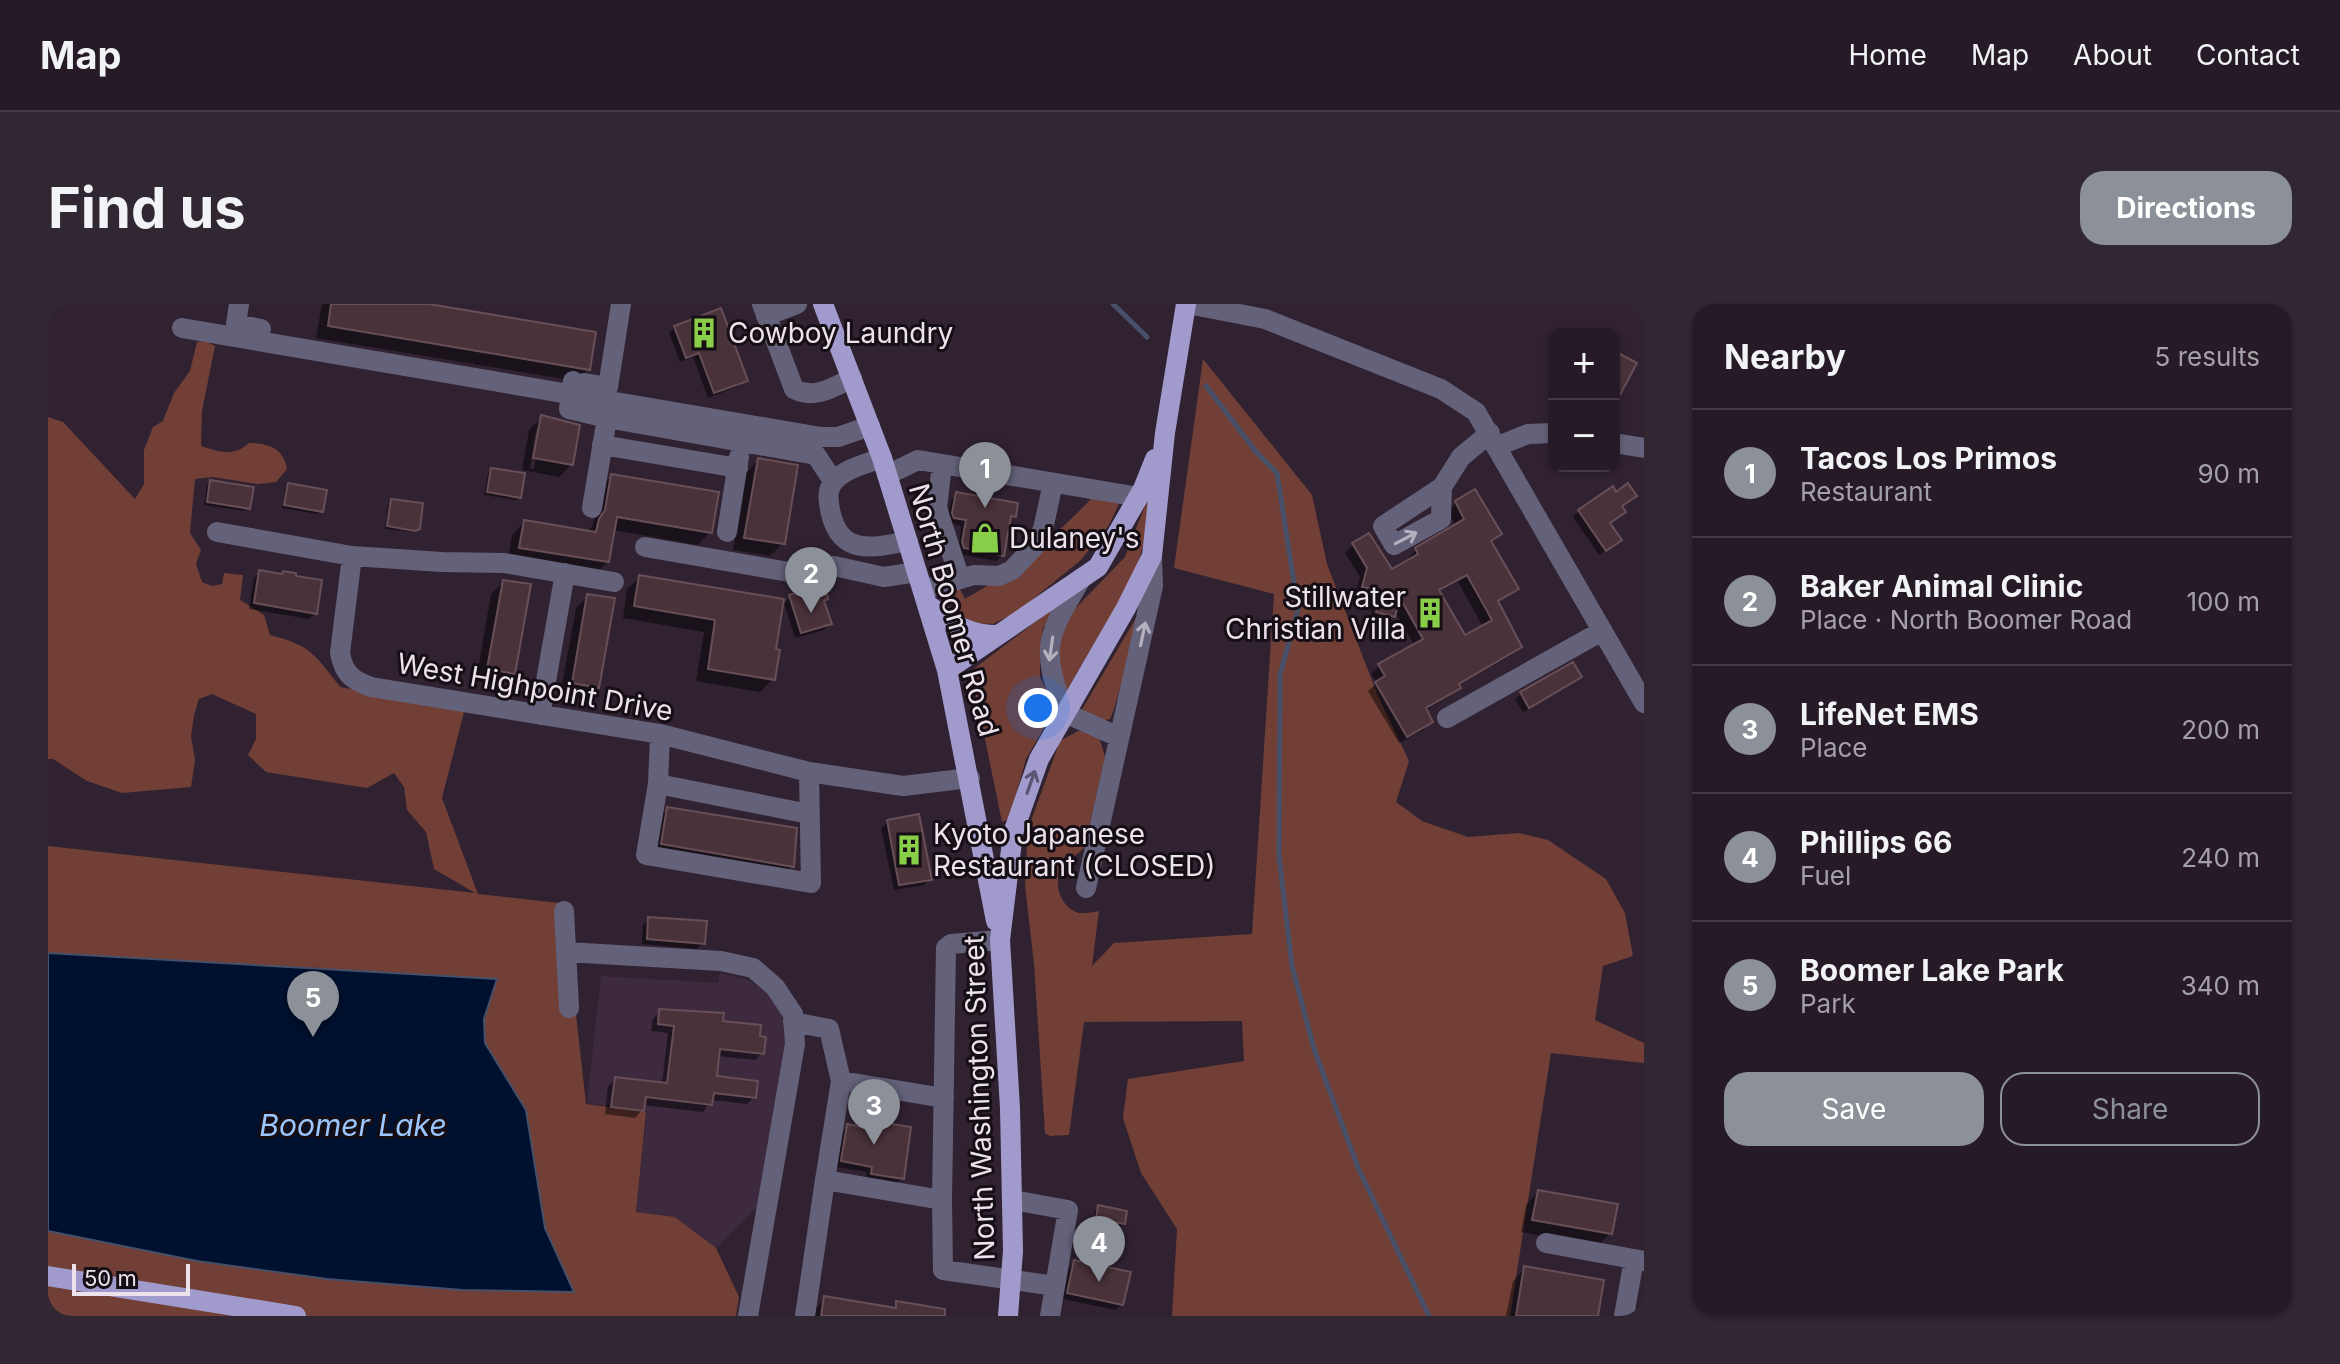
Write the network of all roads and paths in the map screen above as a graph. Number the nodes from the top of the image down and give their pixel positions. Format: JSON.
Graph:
{"nodes":[{"id":1,"x":239,"y":304,"type":"edge"},
{"id":2,"x":621,"y":304,"type":"edge"},
{"id":3,"x":797,"y":304,"type":"edge"},
{"id":4,"x":823,"y":304,"type":"edge"},
{"id":5,"x":1187,"y":304,"type":"edge"},
{"id":6,"x":764,"y":310,"type":"edge"},
{"id":7,"x":182,"y":328,"type":"dead end"},
{"id":8,"x":852,"y":378,"type":"junction"},
{"id":9,"x":572,"y":388,"type":"junction"},
{"id":10,"x":607,"y":418,"type":"junction"},
{"id":11,"x":870,"y":426,"type":"junction"},
{"id":12,"x":1165,"y":433,"type":"junction"},
{"id":13,"x":1548,"y":433,"type":"edge"},
{"id":14,"x":1494,"y":440,"type":"junction"},
{"id":15,"x":742,"y":442,"type":"junction"},
{"id":16,"x":1620,"y":444,"type":"edge"},
{"id":17,"x":602,"y":445,"type":"junction"},
{"id":18,"x":1644,"y":448,"type":"edge"},
{"id":19,"x":942,"y":464,"type":"junction"},
{"id":20,"x":885,"y":466,"type":"junction"},
{"id":21,"x":738,"y":468,"type":"junction"},
{"id":22,"x":833,"y":481,"type":"junction"},
{"id":23,"x":1053,"y":483,"type":"junction"},
{"id":24,"x":1442,"y":487,"type":"dead end"},
{"id":25,"x":1139,"y":497,"type":"junction"},
{"id":26,"x":592,"y":508,"type":"dead end"},
{"id":27,"x":217,"y":532,"type":"dead end"},
{"id":28,"x":727,"y":532,"type":"dead end"},
{"id":29,"x":908,"y":541,"type":"junction"},
{"id":30,"x":645,"y":547,"type":"dead end"},
{"id":31,"x":352,"y":556,"type":"junction"},
{"id":32,"x":1152,"y":556,"type":"junction"},
{"id":33,"x":565,"y":573,"type":"junction"},
{"id":34,"x":960,"y":579,"type":"junction"},
{"id":35,"x":1081,"y":579,"type":"junction"},
{"id":36,"x":614,"y":582,"type":"dead end"},
{"id":37,"x":922,"y":589,"type":"junction"},
{"id":38,"x":1602,"y":631,"type":"junction"},
{"id":39,"x":998,"y":635,"type":"junction"},
{"id":40,"x":947,"y":670,"type":"junction"},
{"id":41,"x":1644,"y":703,"type":"edge"},
{"id":42,"x":1065,"y":713,"type":"junction"},
{"id":43,"x":540,"y":715,"type":"junction"},
{"id":44,"x":1447,"y":718,"type":"dead end"},
{"id":45,"x":660,"y":734,"type":"junction"},
{"id":46,"x":1119,"y":737,"type":"junction"},
{"id":47,"x":809,"y":772,"type":"junction"},
{"id":48,"x":970,"y":778,"type":"junction"},
{"id":49,"x":658,"y":784,"type":"junction"},
{"id":50,"x":809,"y":814,"type":"junction"},
{"id":51,"x":1086,"y":888,"type":"dead end"},
{"id":52,"x":564,"y":911,"type":"dead end"},
{"id":53,"x":1000,"y":940,"type":"junction"},
{"id":54,"x":566,"y":952,"type":"junction"},
{"id":55,"x":569,"y":1008,"type":"dead end"},
{"id":56,"x":793,"y":1022,"type":"junction"},
{"id":57,"x":841,"y":1081,"type":"junction"},
{"id":58,"x":944,"y":1098,"type":"junction"},
{"id":59,"x":825,"y":1180,"type":"junction"},
{"id":60,"x":942,"y":1200,"type":"junction"},
{"id":61,"x":1012,"y":1200,"type":"junction"},
{"id":62,"x":1546,"y":1243,"type":"dead end"},
{"id":63,"x":1639,"y":1260,"type":"edge"},
{"id":64,"x":48,"y":1276,"type":"edge"},
{"id":65,"x":1012,"y":1279,"type":"junction"},
{"id":66,"x":1055,"y":1286,"type":"junction"},
{"id":67,"x":296,"y":1316,"type":"edge"},
{"id":68,"x":748,"y":1316,"type":"edge"},
{"id":69,"x":805,"y":1316,"type":"edge"},
{"id":70,"x":1008,"y":1316,"type":"edge"},
{"id":71,"x":1050,"y":1316,"type":"edge"},
{"id":72,"x":1624,"y":1316,"type":"edge"}],
"edges":[{"from":1,"to":9,"type":"street"},
{"from":2,"to":9,"type":"street"},
{"from":3,"to":6,"type":"street"},
{"from":4,"to":8,"type":"main road","name":"North Boomer Road"},
{"from":5,"to":12,"type":"main road","name":"North Washington Street"},
{"from":5,"to":14,"type":"street"},
{"from":6,"to":8,"type":"street"},
{"from":7,"to":9,"type":"street"},
{"from":8,"to":11,"type":"main road","name":"North Boomer Road"},
{"from":9,"to":10,"type":"street"},
{"from":9,"to":11,"type":"street"},
{"from":10,"to":15,"type":"street"},
{"from":10,"to":17,"type":"street"},
{"from":11,"to":20,"type":"main road","name":"North Boomer Road"},
{"from":12,"to":25,"type":"main road","name":"North Washington Street"},
{"from":12,"to":32,"type":"main road","name":"North Washington Street"},
{"from":13,"to":14,"type":"street"},
{"from":14,"to":24,"type":"street"},
{"from":14,"to":38,"type":"street"},
{"from":15,"to":21,"type":"street"},
{"from":15,"to":22,"type":"street"},
{"from":16,"to":18,"type":"street"},
{"from":17,"to":21,"type":"street"},
{"from":17,"to":26,"type":"street"},
{"from":19,"to":20,"type":"street"},
{"from":19,"to":23,"type":"street"},
{"from":19,"to":34,"type":"street"},
{"from":20,"to":22,"type":"street"},
{"from":20,"to":29,"type":"main road","name":"North Boomer Road"},
{"from":21,"to":28,"type":"street"},
{"from":22,"to":29,"type":"street"},
{"from":23,"to":25,"type":"street"},
{"from":23,"to":34,"type":"street"},
{"from":25,"to":35,"type":"main road","name":"North Washington Street"},
{"from":27,"to":31,"type":"street"},
{"from":29,"to":37,"type":"main road","name":"North Boomer Road"},
{"from":30,"to":37,"type":"street"},
{"from":31,"to":33,"type":"street"},
{"from":31,"to":43,"type":"street","name":"West Highpoint Drive"},
{"from":32,"to":42,"type":"main road","name":"North Washington Street"},
{"from":46,"to":32,"type":"street","one_way":true},
{"from":33,"to":36,"type":"street"},
{"from":33,"to":43,"type":"street"},
{"from":34,"to":37,"type":"street"},
{"from":35,"to":39,"type":"main road","name":"North Washington Street"},
{"from":35,"to":42,"type":"street","one_way":true},
{"from":37,"to":39,"type":"main road"},
{"from":37,"to":40,"type":"main road","name":"North Boomer Road"},
{"from":38,"to":41,"type":"street"},
{"from":38,"to":44,"type":"street"},
{"from":39,"to":40,"type":"main road","name":"North Washington Street"},
{"from":40,"to":48,"type":"main road","name":"North Boomer Road"},
{"from":42,"to":46,"type":"street"},
{"from":53,"to":42,"type":"main road","name":"North Washington Street","one_way":true},
{"from":43,"to":45,"type":"street","name":"West Highpoint Drive"},
{"from":45,"to":47,"type":"street","name":"West Highpoint Drive"},
{"from":45,"to":49,"type":"street"},
{"from":46,"to":51,"type":"street"},
{"from":47,"to":48,"type":"street","name":"West Highpoint Drive"},
{"from":47,"to":50,"type":"street"},
{"from":48,"to":53,"type":"main road","name":"North Boomer Road"},
{"from":49,"to":50,"type":"street"},
{"from":49,"to":50,"type":"street"},
{"from":52,"to":54,"type":"street"},
{"from":53,"to":58,"type":"street"},
{"from":53,"to":61,"type":"main road","name":"North Washington Street"},
{"from":54,"to":55,"type":"street"},
{"from":54,"to":56,"type":"street"},
{"from":56,"to":57,"type":"street"},
{"from":56,"to":68,"type":"street"},
{"from":57,"to":58,"type":"street"},
{"from":57,"to":59,"type":"street"},
{"from":58,"to":60,"type":"street"},
{"from":59,"to":60,"type":"street"},
{"from":59,"to":69,"type":"street"},
{"from":60,"to":65,"type":"street"},
{"from":61,"to":65,"type":"main road","name":"North Washington Street"},
{"from":61,"to":66,"type":"street"},
{"from":62,"to":63,"type":"street"},
{"from":63,"to":72,"type":"street"},
{"from":64,"to":67,"type":"main road"},
{"from":65,"to":66,"type":"street"},
{"from":65,"to":70,"type":"main road","name":"North Washington Street"},
{"from":66,"to":71,"type":"street"}]}
